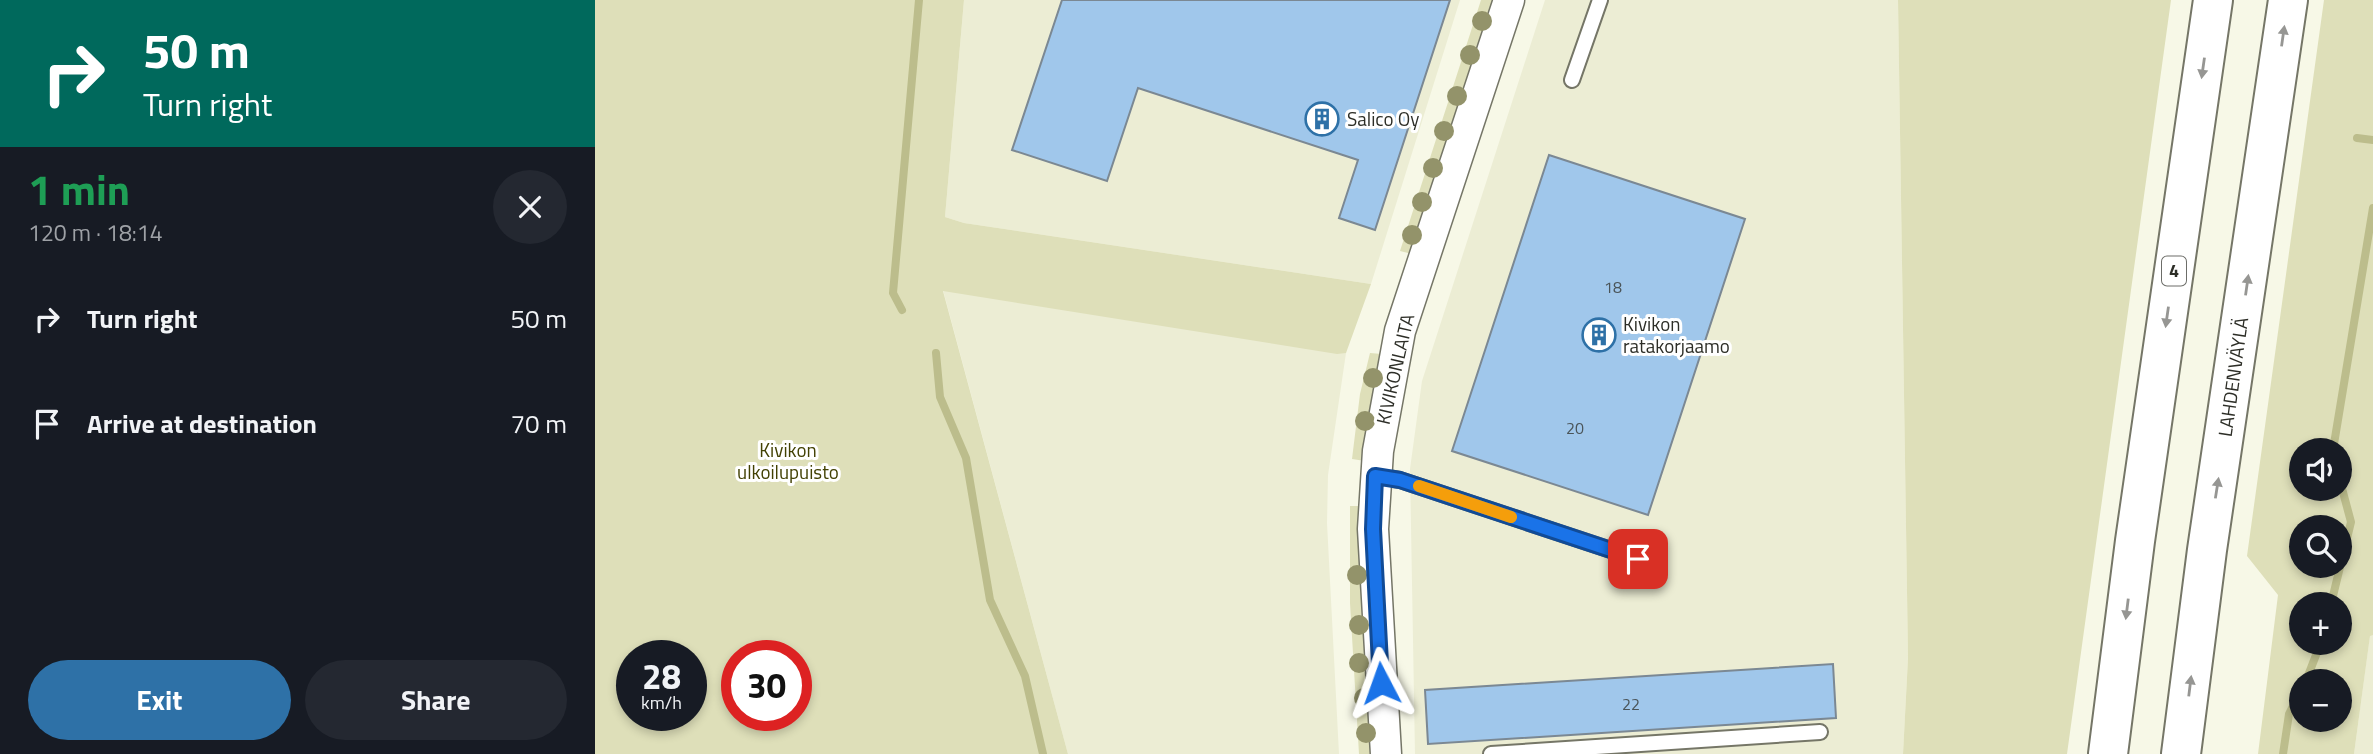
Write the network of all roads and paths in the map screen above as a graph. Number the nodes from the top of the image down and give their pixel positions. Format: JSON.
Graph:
{"nodes":[{"id":1,"x":1509,"y":0,"type":"edge"},
{"id":2,"x":1600,"y":0,"type":"edge"},
{"id":3,"x":2213,"y":0,"type":"edge"},
{"id":4,"x":2288,"y":0,"type":"edge"},
{"id":5,"x":1572,"y":80,"type":"dead end"},
{"id":6,"x":1375,"y":476,"type":"junction"},
{"id":7,"x":1638,"y":559,"type":"dead end"},
{"id":8,"x":1820,"y":732,"type":"dead end"},
{"id":9,"x":1386,"y":754,"type":"edge"},
{"id":10,"x":1491,"y":754,"type":"edge"},
{"id":11,"x":2108,"y":754,"type":"edge"},
{"id":12,"x":2181,"y":754,"type":"edge"}],
"edges":[{"from":1,"to":6,"type":"street","name":"KIVIKONLAITA"},
{"from":2,"to":5,"type":"lane"},
{"from":3,"to":11,"type":"highway","number":"4","one_way":true},
{"from":12,"to":4,"type":"highway","name":"LAHDENVÄYLÄ","one_way":true},
{"from":6,"to":7,"type":"lane"},
{"from":6,"to":9,"type":"street","name":"KIVIKONLAITA"},
{"from":8,"to":10,"type":"lane"}]}
